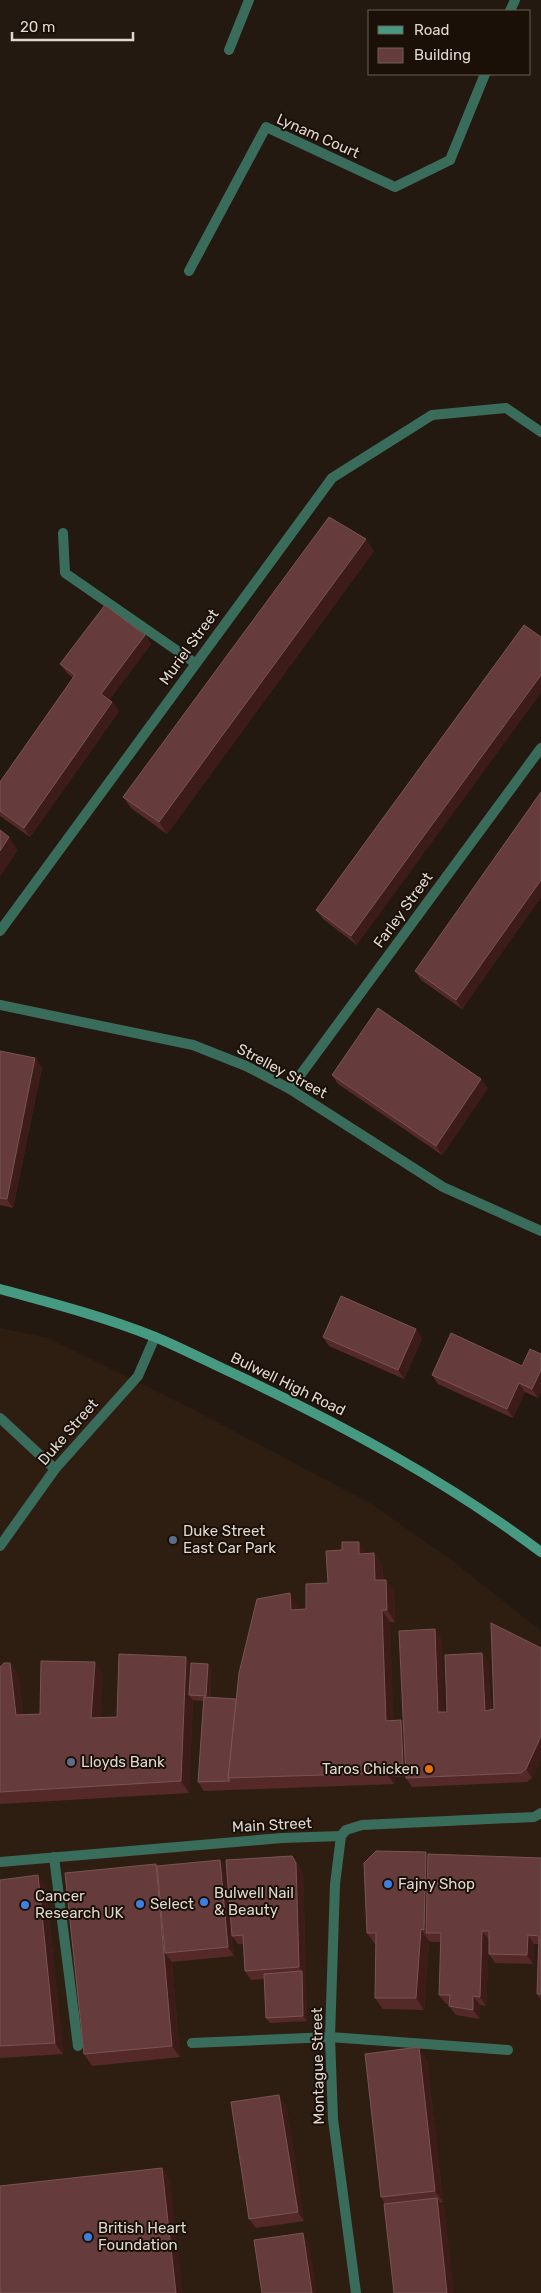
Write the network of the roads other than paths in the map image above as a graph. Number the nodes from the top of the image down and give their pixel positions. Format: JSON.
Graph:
{"nodes":[{"id":1,"x":249,"y":0,"type":"edge"},
{"id":2,"x":229,"y":50,"type":"dead end"},
{"id":3,"x":485,"y":75,"type":"edge"},
{"id":4,"x":190,"y":271,"type":"dead end"},
{"id":5,"x":541,"y":432,"type":"edge"},
{"id":6,"x":63,"y":533,"type":"dead end"},
{"id":7,"x":195,"y":663,"type":"junction"},
{"id":8,"x":541,"y":748,"type":"edge"},
{"id":9,"x":0,"y":931,"type":"edge"},
{"id":10,"x":0,"y":1005,"type":"edge"},
{"id":11,"x":290,"y":1089,"type":"junction"},
{"id":12,"x":541,"y":1231,"type":"edge"},
{"id":13,"x":0,"y":1289,"type":"edge"},
{"id":14,"x":155,"y":1337,"type":"junction"},
{"id":15,"x":0,"y":1418,"type":"edge"},
{"id":16,"x":55,"y":1469,"type":"junction"},
{"id":17,"x":0,"y":1546,"type":"edge"},
{"id":18,"x":541,"y":1552,"type":"edge"},
{"id":19,"x":541,"y":1813,"type":"edge"},
{"id":20,"x":341,"y":1836,"type":"junction"},
{"id":21,"x":54,"y":1857,"type":"junction"},
{"id":22,"x":0,"y":1862,"type":"edge"},
{"id":23,"x":330,"y":2038,"type":"junction"},
{"id":24,"x":192,"y":2043,"type":"dead end"},
{"id":25,"x":78,"y":2046,"type":"dead end"},
{"id":26,"x":508,"y":2050,"type":"dead end"},
{"id":27,"x":356,"y":2293,"type":"edge"}],
"edges":[{"from":1,"to":2,"type":"street"},
{"from":3,"to":4,"type":"street","name":"Lynam Court"},
{"from":5,"to":7,"type":"street","name":"Muriel Street"},
{"from":6,"to":7,"type":"street"},
{"from":7,"to":9,"type":"street","name":"Muriel Street"},
{"from":8,"to":11,"type":"street","name":"Farley Street"},
{"from":10,"to":11,"type":"street","name":"Strelley Street"},
{"from":11,"to":12,"type":"street","name":"Strelley Street"},
{"from":13,"to":14,"type":"main road","name":"Bulwell High Road"},
{"from":14,"to":16,"type":"street","name":"Duke Street"},
{"from":14,"to":18,"type":"main road","name":"Bulwell High Road"},
{"from":15,"to":16,"type":"street"},
{"from":16,"to":17,"type":"street","name":"Duke Street"},
{"from":19,"to":20,"type":"street","name":"Main Street"},
{"from":20,"to":21,"type":"street","name":"Main Street"},
{"from":20,"to":23,"type":"street","name":"Montague Street"},
{"from":21,"to":22,"type":"street","name":"Main Street"},
{"from":21,"to":25,"type":"street"},
{"from":23,"to":24,"type":"street"},
{"from":23,"to":26,"type":"street"},
{"from":23,"to":27,"type":"street","name":"Montague Street"}]}
